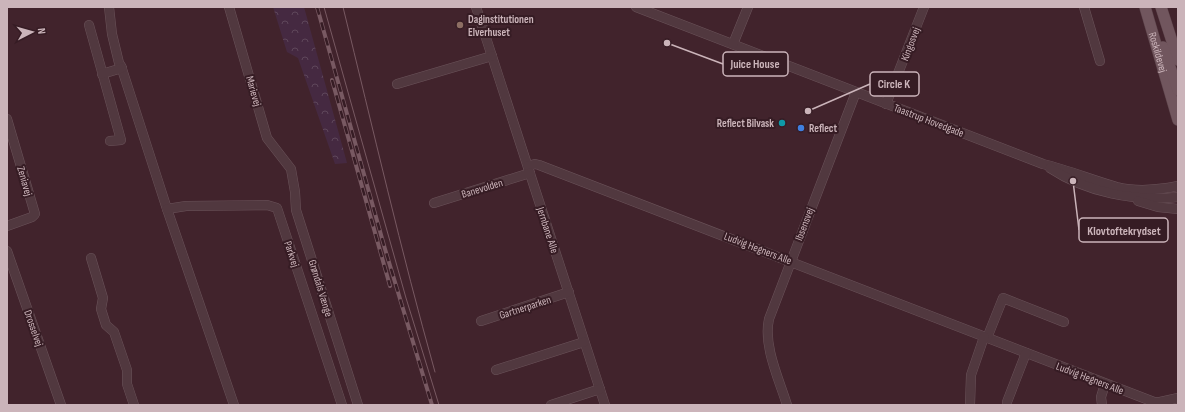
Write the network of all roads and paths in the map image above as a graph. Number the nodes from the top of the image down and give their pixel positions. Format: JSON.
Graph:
{"nodes":[{"id":1,"x":109,"y":7,"type":"edge"},
{"id":2,"x":116,"y":7,"type":"edge"},
{"id":3,"x":229,"y":7,"type":"edge"},
{"id":4,"x":476,"y":7,"type":"edge"},
{"id":5,"x":636,"y":7,"type":"edge"},
{"id":6,"x":748,"y":7,"type":"edge"},
{"id":7,"x":924,"y":7,"type":"edge"},
{"id":8,"x":1084,"y":7,"type":"edge"},
{"id":9,"x":1146,"y":7,"type":"edge"},
{"id":10,"x":1161,"y":7,"type":"edge"},
{"id":11,"x":89,"y":25,"type":"dead end"},
{"id":12,"x":733,"y":44,"type":"junction"},
{"id":13,"x":492,"y":56,"type":"junction"},
{"id":14,"x":1178,"y":60,"type":"edge"},
{"id":15,"x":1100,"y":61,"type":"dead end"},
{"id":16,"x":122,"y":67,"type":"junction"},
{"id":17,"x":102,"y":74,"type":"junction"},
{"id":18,"x":397,"y":84,"type":"dead end"},
{"id":19,"x":1178,"y":90,"type":"edge"},
{"id":20,"x":856,"y":92,"type":"junction"},
{"id":21,"x":886,"y":104,"type":"junction"},
{"id":22,"x":7,"y":119,"type":"edge"},
{"id":23,"x":1178,"y":120,"type":"edge"},
{"id":24,"x":110,"y":141,"type":"dead end"},
{"id":25,"x":1043,"y":164,"type":"junction"},
{"id":26,"x":291,"y":168,"type":"joint"},
{"id":27,"x":529,"y":170,"type":"junction"},
{"id":28,"x":1178,"y":186,"type":"edge"},
{"id":29,"x":1124,"y":197,"type":"junction"},
{"id":30,"x":1178,"y":197,"type":"edge"},
{"id":31,"x":434,"y":203,"type":"dead end"},
{"id":32,"x":168,"y":209,"type":"junction"},
{"id":33,"x":1178,"y":210,"type":"edge"},
{"id":34,"x":7,"y":226,"type":"edge"},
{"id":35,"x":7,"y":251,"type":"edge"},
{"id":36,"x":91,"y":258,"type":"dead end"},
{"id":37,"x":791,"y":261,"type":"junction"},
{"id":38,"x":569,"y":292,"type":"junction"},
{"id":39,"x":481,"y":321,"type":"dead end"},
{"id":40,"x":1064,"y":322,"type":"dead end"},
{"id":41,"x":986,"y":338,"type":"junction"},
{"id":42,"x":584,"y":342,"type":"junction"},
{"id":43,"x":1026,"y":353,"type":"junction"},
{"id":44,"x":496,"y":370,"type":"dead end"},
{"id":45,"x":1105,"y":384,"type":"junction"},
{"id":46,"x":600,"y":389,"type":"junction"},
{"id":47,"x":1178,"y":398,"type":"edge"},
{"id":48,"x":1007,"y":402,"type":"dead end"},
{"id":49,"x":61,"y":405,"type":"edge"},
{"id":50,"x":134,"y":405,"type":"edge"},
{"id":51,"x":234,"y":405,"type":"edge"},
{"id":52,"x":342,"y":405,"type":"edge"},
{"id":53,"x":358,"y":405,"type":"edge"},
{"id":54,"x":551,"y":405,"type":"edge"},
{"id":55,"x":605,"y":405,"type":"edge"},
{"id":56,"x":787,"y":405,"type":"edge"},
{"id":57,"x":970,"y":405,"type":"edge"},
{"id":58,"x":1102,"y":405,"type":"edge"}],
"edges":[{"from":1,"to":16,"type":"street"},
{"from":2,"to":16,"type":"street"},
{"from":3,"to":26,"type":"street","name":"Marievej"},
{"from":4,"to":13,"type":"street","name":"Jernbane Alle"},
{"from":5,"to":12,"type":"street","name":"Taastrup Hovedgade"},
{"from":6,"to":12,"type":"street"},
{"from":7,"to":21,"type":"street","name":"Kingosvej"},
{"from":8,"to":15,"type":"street"},
{"from":9,"to":19,"type":"main road"},
{"from":9,"to":23,"type":"main road","name":"Roskildevej"},
{"from":10,"to":14,"type":"main road","name":"Roskildevej"},
{"from":11,"to":17,"type":"street"},
{"from":12,"to":20,"type":"street","name":"Taastrup Hovedgade"},
{"from":13,"to":18,"type":"street"},
{"from":13,"to":27,"type":"street","name":"Jernbane Alle"},
{"from":16,"to":17,"type":"street"},
{"from":16,"to":32,"type":"street"},
{"from":17,"to":24,"type":"street"},
{"from":20,"to":21,"type":"street","name":"Taastrup Hovedgade"},
{"from":20,"to":37,"type":"street","name":"Ibsensvej"},
{"from":21,"to":25,"type":"street","name":"Taastrup Hovedgade"},
{"from":22,"to":34,"type":"street","name":"Zeniavej"},
{"from":25,"to":28,"type":"street","name":"Taastrup Hovedgade"},
{"from":25,"to":29,"type":"street","name":"Taastrup Hovedgade"},
{"from":26,"to":53,"type":"street","name":"Grøndals Vænge"},
{"from":27,"to":31,"type":"street","name":"Banevolden"},
{"from":27,"to":37,"type":"street","name":"Ludvig Hegners Alle"},
{"from":27,"to":38,"type":"street","name":"Jernbane Alle"},
{"from":29,"to":30,"type":"street","name":"Taastrup Hovedgade"},
{"from":29,"to":33,"type":"street"},
{"from":32,"to":51,"type":"street"},
{"from":32,"to":52,"type":"street","name":"Parkvej"},
{"from":35,"to":49,"type":"street","name":"Drosselvej"},
{"from":36,"to":50,"type":"street"},
{"from":37,"to":41,"type":"street","name":"Ludvig Hegners Alle"},
{"from":37,"to":56,"type":"street","name":"Ibsensvej"},
{"from":38,"to":39,"type":"street","name":"Gartnerparken"},
{"from":38,"to":42,"type":"street","name":"Jernbane Alle"},
{"from":40,"to":41,"type":"street"},
{"from":41,"to":43,"type":"street","name":"Ludvig Hegners Alle"},
{"from":41,"to":57,"type":"street"},
{"from":42,"to":44,"type":"street"},
{"from":42,"to":46,"type":"street","name":"Jernbane Alle"},
{"from":43,"to":45,"type":"street","name":"Ludvig Hegners Alle"},
{"from":43,"to":48,"type":"street"},
{"from":45,"to":47,"type":"street","name":"Ludvig Hegners Alle"},
{"from":45,"to":58,"type":"street"},
{"from":46,"to":54,"type":"street"},
{"from":46,"to":55,"type":"street","name":"Jernbane Alle"}]}
